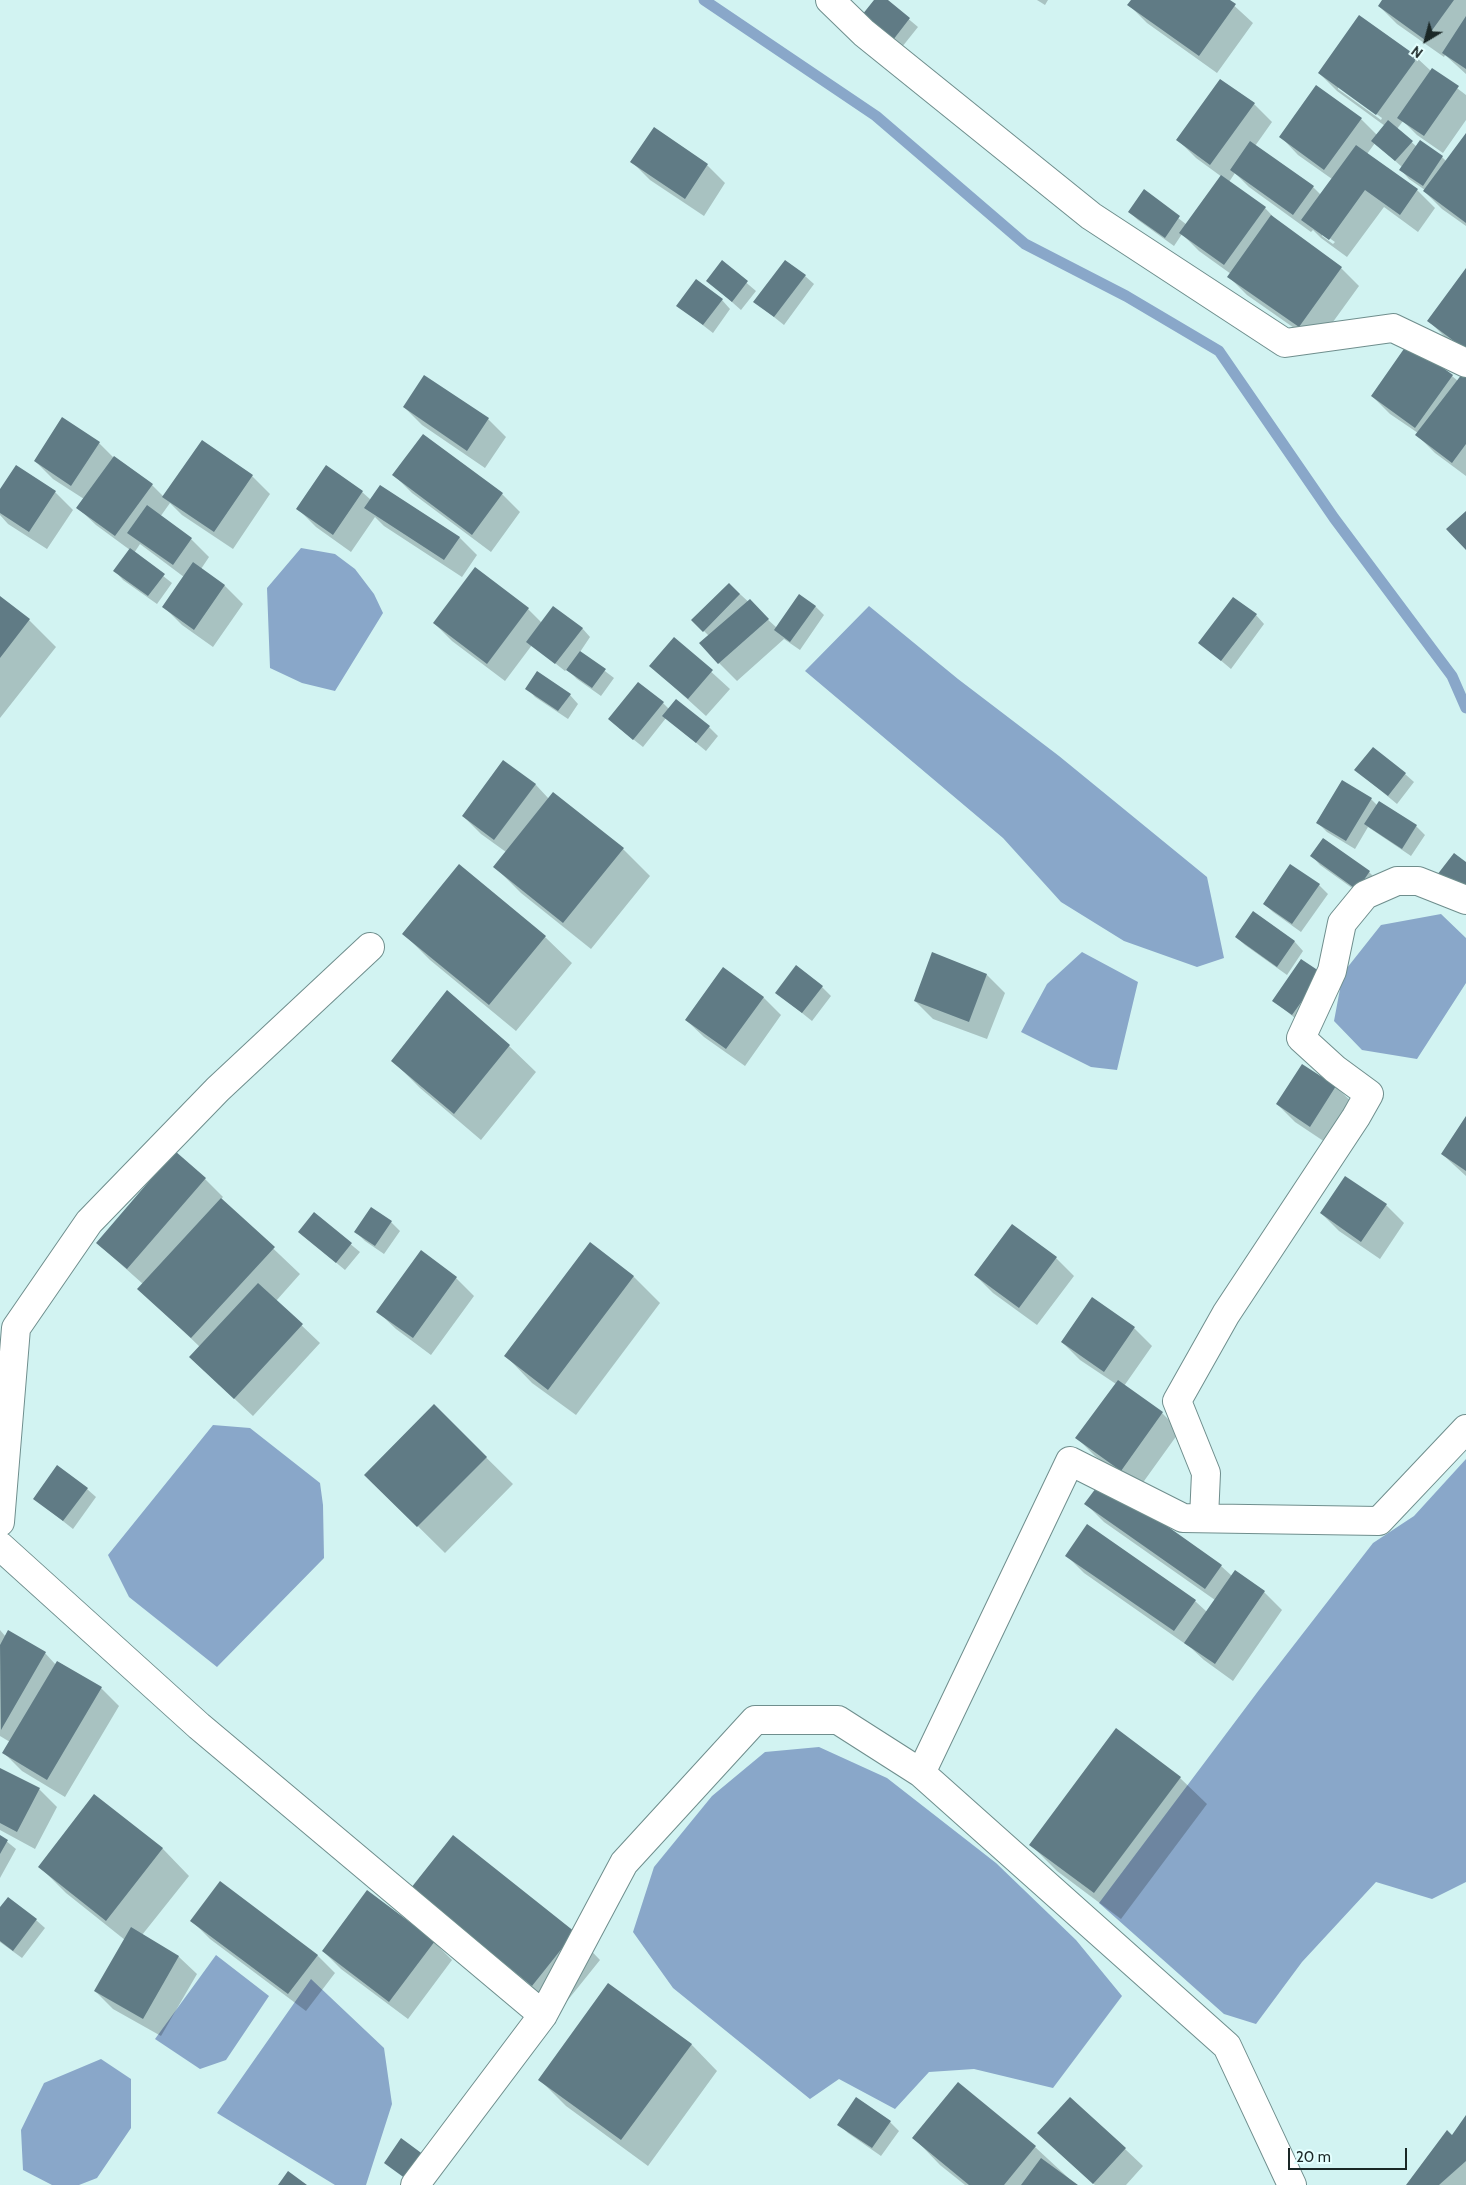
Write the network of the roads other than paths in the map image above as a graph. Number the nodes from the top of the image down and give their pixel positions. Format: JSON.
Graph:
{"nodes":[{"id":1,"x":830,"y":0,"type":"edge"},
{"id":2,"x":1466,"y":363,"type":"edge"},
{"id":3,"x":1466,"y":900,"type":"edge"},
{"id":4,"x":370,"y":947,"type":"dead end"},
{"id":5,"x":8,"y":1323,"type":"edge"},
{"id":6,"x":1466,"y":1428,"type":"edge"},
{"id":7,"x":1204,"y":1518,"type":"junction"},
{"id":8,"x":0,"y":1522,"type":"edge"},
{"id":9,"x":0,"y":1546,"type":"edge"},
{"id":10,"x":921,"y":1773,"type":"junction"},
{"id":11,"x":543,"y":2016,"type":"junction"},
{"id":12,"x":415,"y":2185,"type":"edge"},
{"id":13,"x":1292,"y":2185,"type":"edge"}],
"edges":[{"from":1,"to":2,"type":"street"},
{"from":3,"to":7,"type":"street"},
{"from":4,"to":5,"type":"street"},
{"from":5,"to":8,"type":"street"},
{"from":6,"to":7,"type":"street"},
{"from":7,"to":10,"type":"street"},
{"from":9,"to":11,"type":"street"},
{"from":10,"to":11,"type":"street"},
{"from":10,"to":13,"type":"street"},
{"from":11,"to":12,"type":"street"}]}
